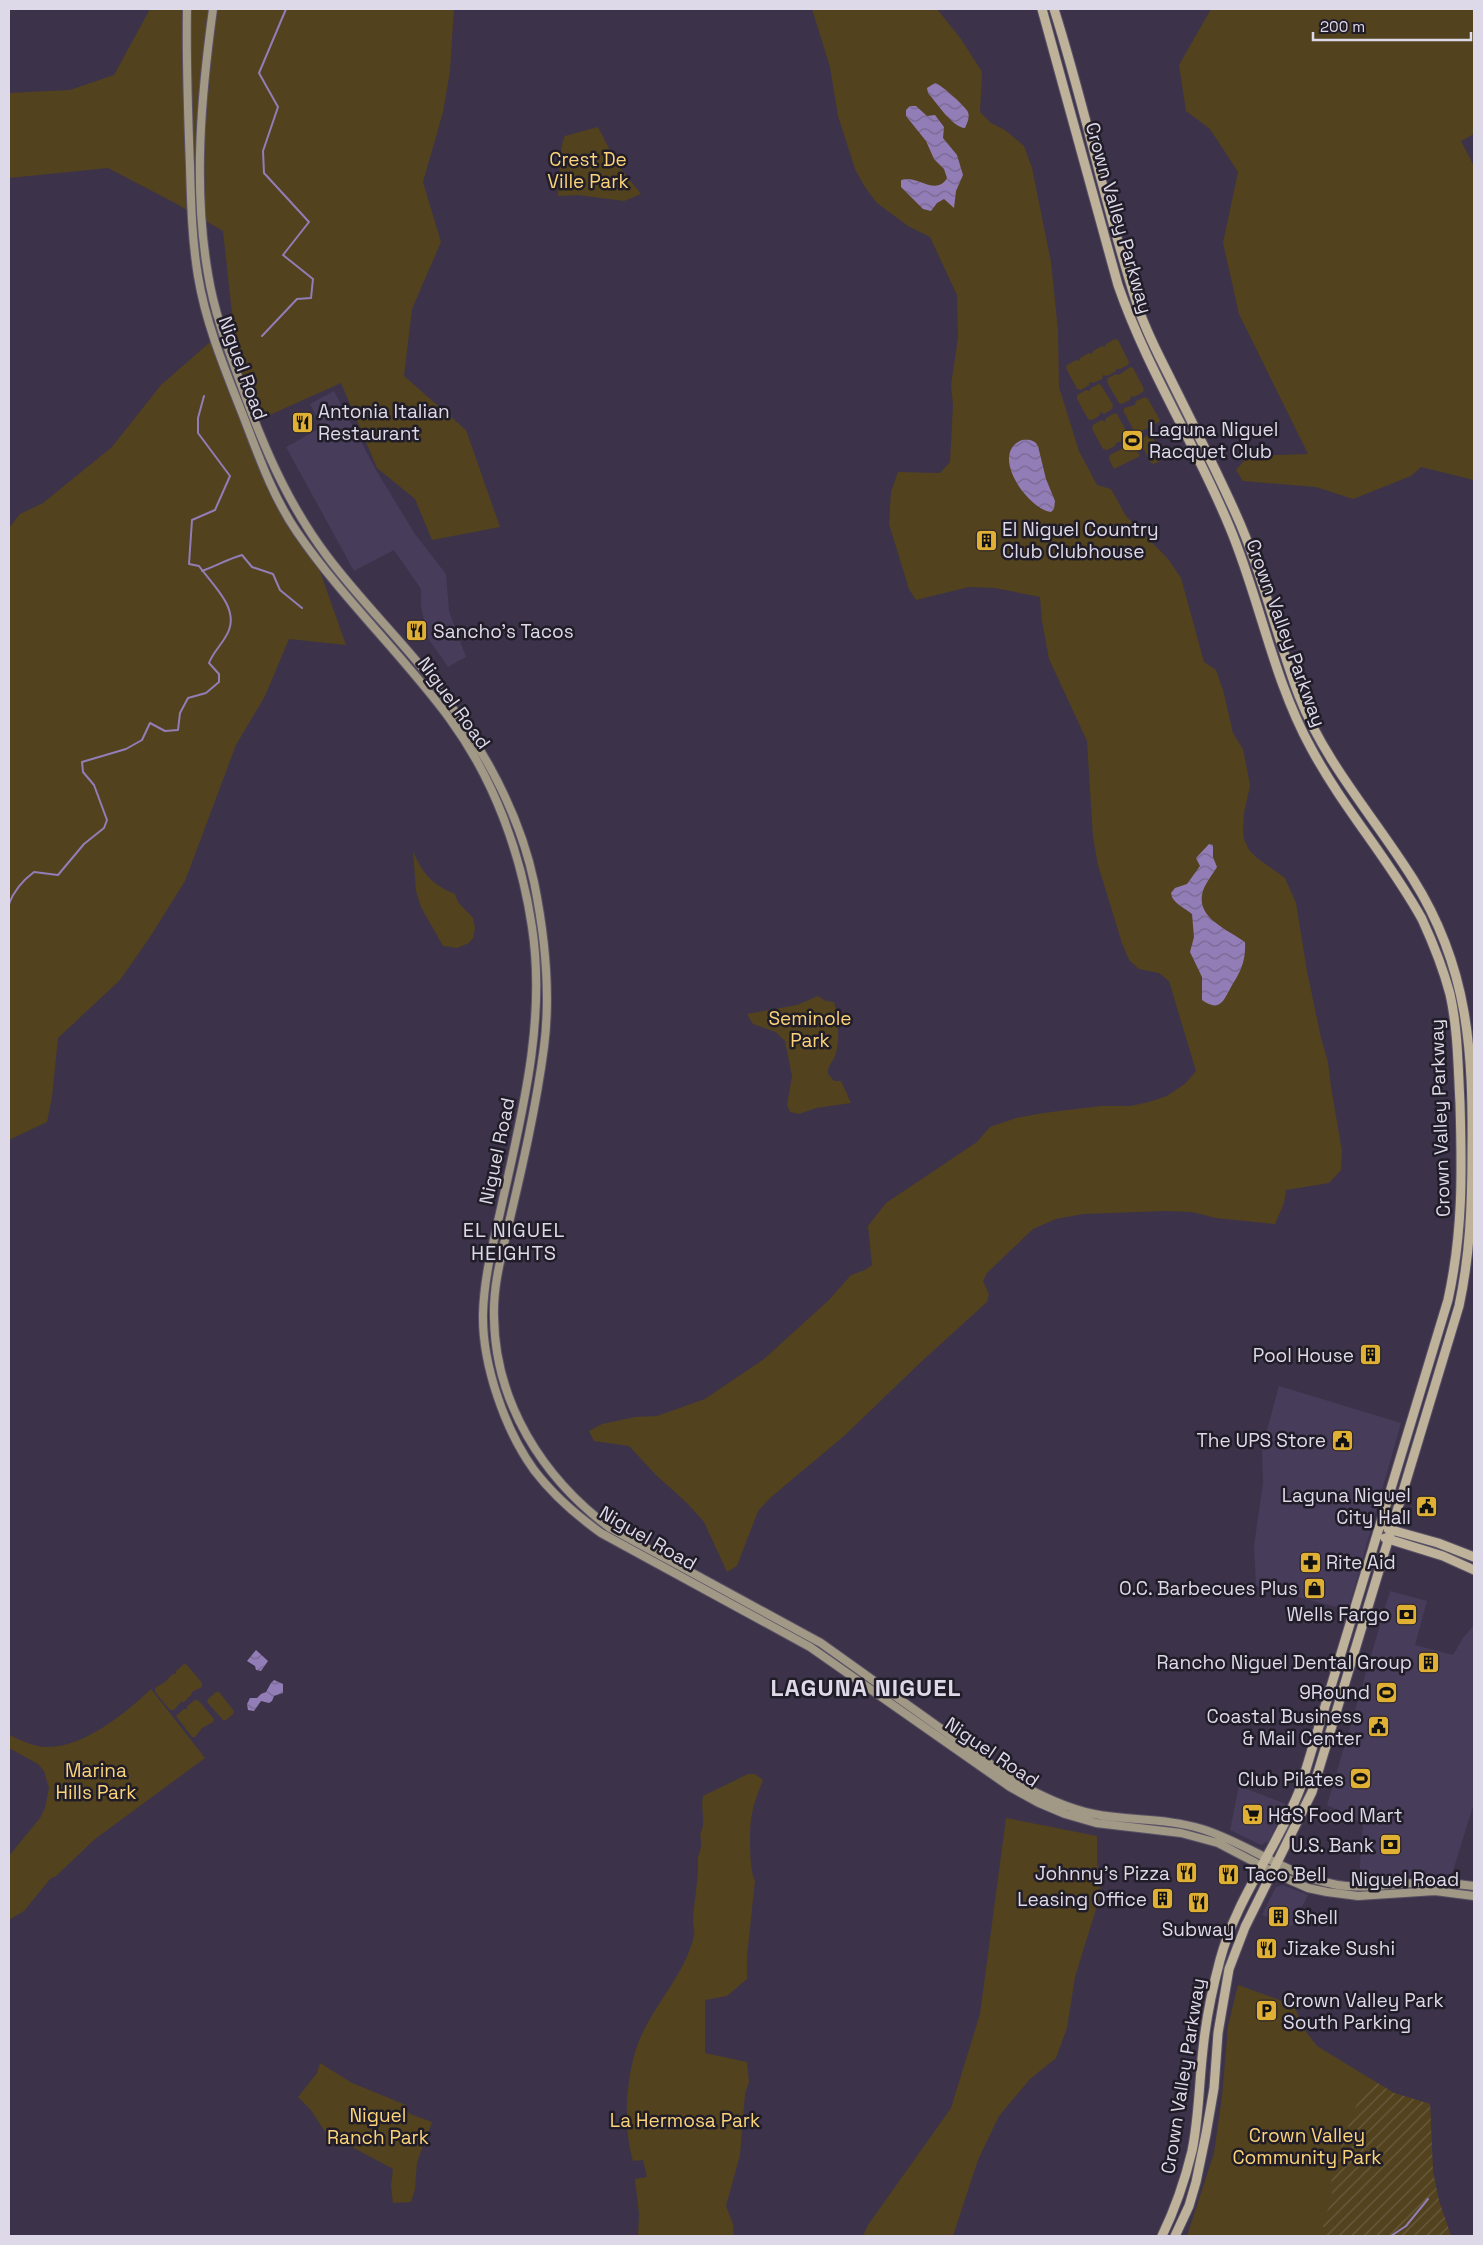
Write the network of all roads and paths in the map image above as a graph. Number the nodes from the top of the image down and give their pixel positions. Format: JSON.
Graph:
{"nodes":[{"id":1,"x":187,"y":9,"type":"edge"},
{"id":2,"x":213,"y":9,"type":"edge"},
{"id":3,"x":1042,"y":9,"type":"edge"},
{"id":4,"x":1054,"y":9,"type":"edge"},
{"id":5,"x":284,"y":510,"type":"junction"},
{"id":6,"x":296,"y":512,"type":"junction"},
{"id":7,"x":424,"y":670,"type":"junction"},
{"id":8,"x":416,"y":677,"type":"junction"},
{"id":9,"x":1462,"y":1170,"type":"junction"},
{"id":10,"x":1472,"y":1215,"type":"junction"},
{"id":11,"x":1457,"y":1257,"type":"junction"},
{"id":12,"x":1392,"y":1530,"type":"junction"},
{"id":13,"x":1379,"y":1531,"type":"junction"},
{"id":14,"x":1389,"y":1540,"type":"junction"},
{"id":15,"x":1474,"y":1557,"type":"edge"},
{"id":16,"x":1474,"y":1570,"type":"edge"},
{"id":17,"x":719,"y":1597,"type":"junction"},
{"id":18,"x":756,"y":1607,"type":"junction"},
{"id":19,"x":781,"y":1630,"type":"junction"},
{"id":20,"x":1326,"y":1707,"type":"junction"},
{"id":21,"x":1337,"y":1710,"type":"junction"},
{"id":22,"x":1143,"y":1819,"type":"junction"},
{"id":23,"x":1143,"y":1828,"type":"junction"},
{"id":24,"x":1268,"y":1858,"type":"junction"},
{"id":25,"x":1278,"y":1862,"type":"junction"},
{"id":26,"x":1262,"y":1867,"type":"junction"},
{"id":27,"x":1272,"y":1872,"type":"junction"},
{"id":28,"x":1414,"y":1883,"type":"junction"},
{"id":29,"x":1474,"y":1886,"type":"edge"},
{"id":30,"x":1435,"y":1891,"type":"junction"},
{"id":31,"x":1399,"y":1893,"type":"junction"},
{"id":32,"x":1474,"y":1896,"type":"edge"},
{"id":33,"x":1162,"y":2236,"type":"edge"},
{"id":34,"x":1175,"y":2236,"type":"edge"}],
"edges":[{"from":1,"to":5,"type":"main road","name":"Niguel Road"},
{"from":2,"to":6,"type":"main road","name":"Niguel Road"},
{"from":3,"to":9,"type":"main road","name":"Crown Valley Parkway"},
{"from":4,"to":10,"type":"main road","name":"Crown Valley Parkway"},
{"from":5,"to":6,"type":"main road"},
{"from":5,"to":8,"type":"main road","name":"Niguel Road"},
{"from":6,"to":7,"type":"main road","name":"Niguel Road"},
{"from":7,"to":8,"type":"main road"},
{"from":7,"to":18,"type":"main road","name":"Niguel Road"},
{"from":8,"to":17,"type":"main road","name":"Niguel Road"},
{"from":9,"to":10,"type":"main road"},
{"from":9,"to":11,"type":"main road","name":"Crown Valley Parkway"},
{"from":10,"to":11,"type":"main road"},
{"from":10,"to":12,"type":"main road","name":"Crown Valley Parkway"},
{"from":11,"to":13,"type":"main road","name":"Crown Valley Parkway"},
{"from":12,"to":13,"type":"main road"},
{"from":12,"to":14,"type":"main road","name":"Crown Valley Parkway"},
{"from":12,"to":15,"type":"main road"},
{"from":13,"to":14,"type":"main road"},
{"from":13,"to":20,"type":"main road","name":"Crown Valley Parkway"},
{"from":14,"to":16,"type":"main road"},
{"from":14,"to":21,"type":"main road","name":"Crown Valley Parkway"},
{"from":17,"to":18,"type":"main road"},
{"from":17,"to":19,"type":"main road","name":"Niguel Road"},
{"from":18,"to":19,"type":"main road"},
{"from":18,"to":22,"type":"main road","name":"Niguel Road"},
{"from":19,"to":23,"type":"main road","name":"Niguel Road"},
{"from":20,"to":21,"type":"main road"},
{"from":20,"to":24,"type":"main road","name":"Crown Valley Parkway"},
{"from":21,"to":25,"type":"main road","name":"Crown Valley Parkway"},
{"from":22,"to":23,"type":"main road"},
{"from":22,"to":24,"type":"main road","name":"Niguel Road"},
{"from":23,"to":26,"type":"main road","name":"Niguel Road"},
{"from":24,"to":25,"type":"main road","name":"Niguel Road"},
{"from":24,"to":26,"type":"main road","name":"Crown Valley Parkway"},
{"from":25,"to":27,"type":"main road","name":"Crown Valley Parkway"},
{"from":25,"to":28,"type":"main road","name":"Niguel Road"},
{"from":26,"to":27,"type":"main road","name":"Niguel Road"},
{"from":26,"to":33,"type":"main road","name":"Crown Valley Parkway"},
{"from":27,"to":31,"type":"main road","name":"Niguel Road"},
{"from":27,"to":34,"type":"main road","name":"Crown Valley Parkway"},
{"from":28,"to":29,"type":"main road","name":"Niguel Road"},
{"from":28,"to":30,"type":"main road"},
{"from":28,"to":31,"type":"main road"},
{"from":30,"to":31,"type":"main road","name":"Niguel Road"},
{"from":30,"to":32,"type":"main road","name":"Niguel Road"}]}
